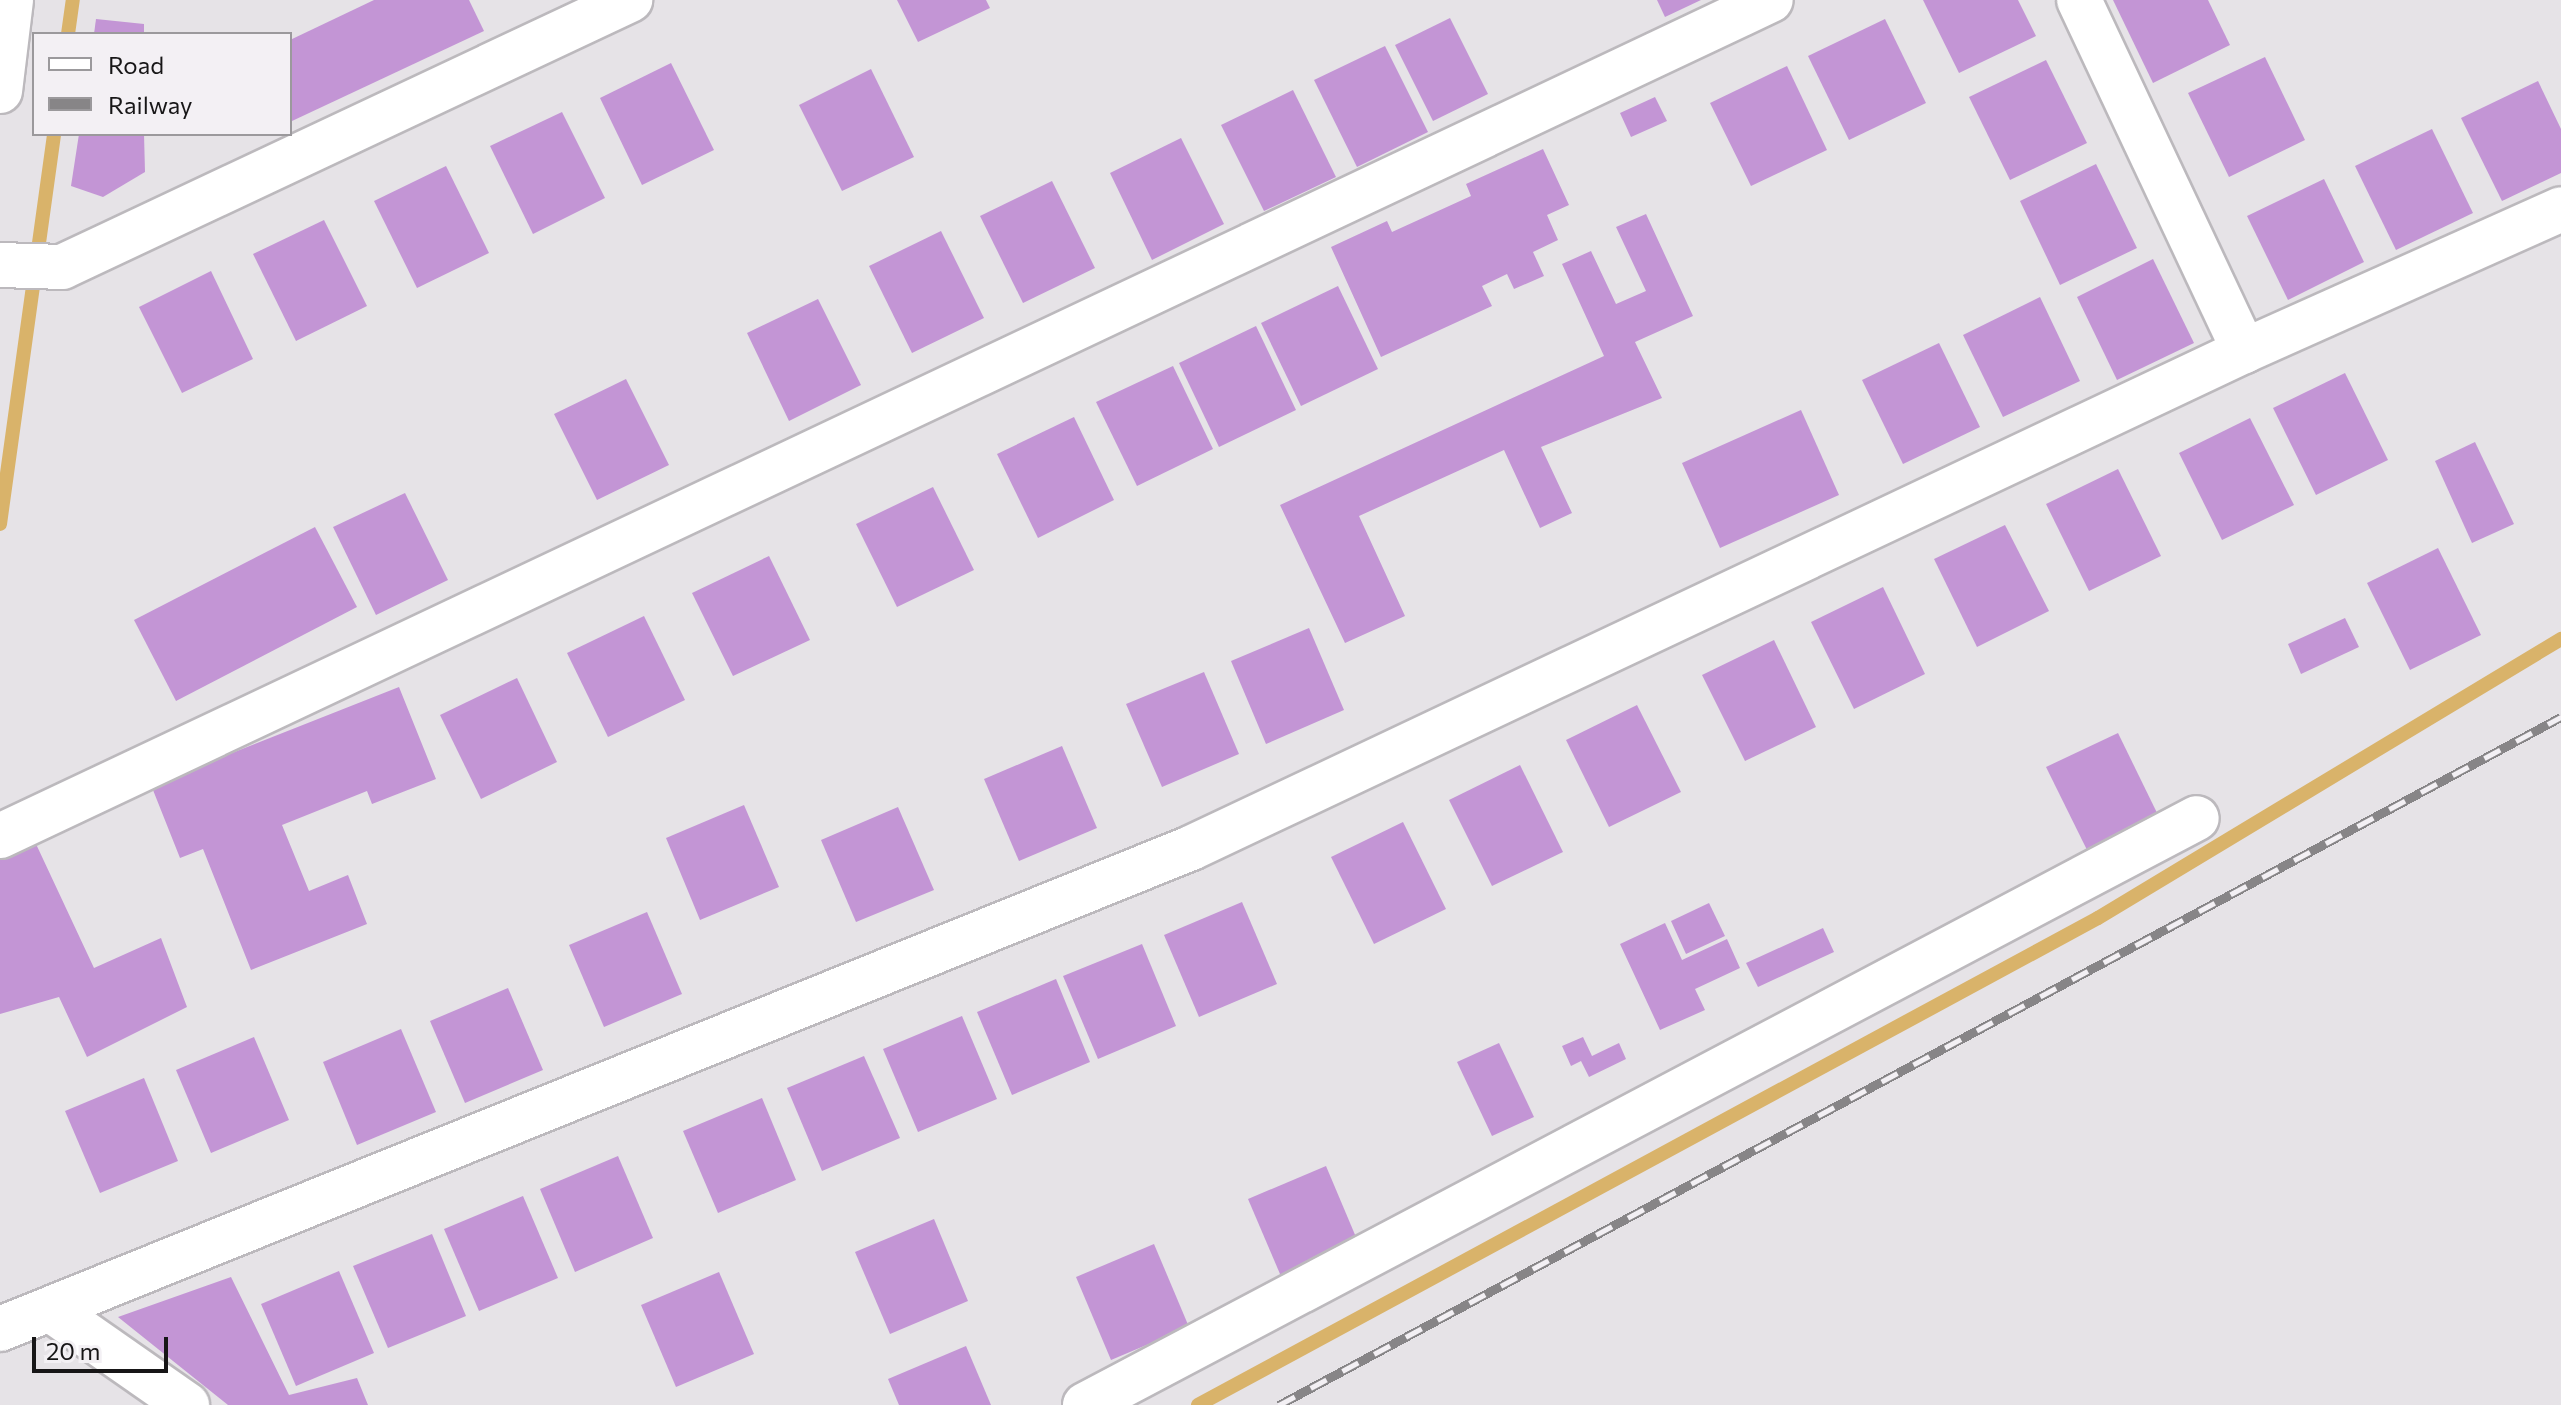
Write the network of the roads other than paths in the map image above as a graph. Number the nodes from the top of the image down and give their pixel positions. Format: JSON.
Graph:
{"nodes":[{"id":1,"x":11,"y":0,"type":"edge"},
{"id":2,"x":630,"y":0,"type":"edge"},
{"id":3,"x":1771,"y":0,"type":"edge"},
{"id":4,"x":2079,"y":0,"type":"edge"},
{"id":5,"x":0,"y":91,"type":"edge"},
{"id":6,"x":2561,"y":209,"type":"edge"},
{"id":7,"x":0,"y":265,"type":"edge"},
{"id":8,"x":2244,"y":351,"type":"junction"},
{"id":9,"x":2197,"y":818,"type":"dead end"},
{"id":10,"x":0,"y":836,"type":"edge"},
{"id":11,"x":51,"y":1310,"type":"junction"},
{"id":12,"x":0,"y":1329,"type":"edge"},
{"id":13,"x":187,"y":1405,"type":"edge"},
{"id":14,"x":1085,"y":1405,"type":"edge"}],
"edges":[{"from":1,"to":5,"type":"street"},
{"from":2,"to":7,"type":"street"},
{"from":3,"to":10,"type":"street"},
{"from":4,"to":8,"type":"street"},
{"from":6,"to":8,"type":"street"},
{"from":8,"to":11,"type":"street"},
{"from":9,"to":14,"type":"street"},
{"from":11,"to":12,"type":"street"},
{"from":11,"to":13,"type":"street"}]}
